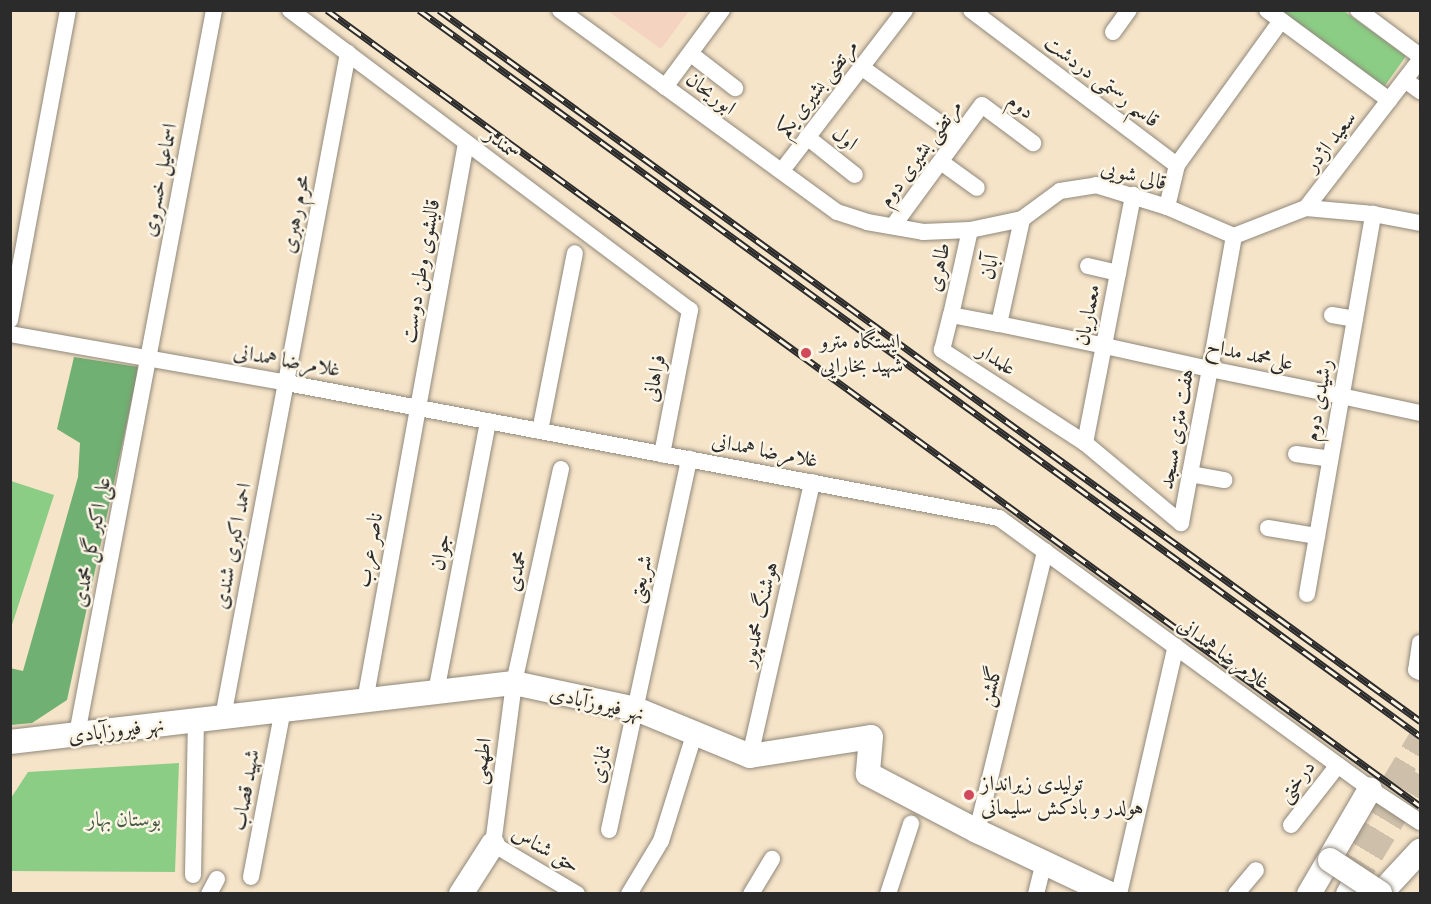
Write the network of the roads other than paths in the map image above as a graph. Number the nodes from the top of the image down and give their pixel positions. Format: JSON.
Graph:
{"nodes":[{"id":1,"x":68,"y":10,"type":"edge"},
{"id":2,"x":214,"y":10,"type":"edge"},
{"id":3,"x":290,"y":10,"type":"edge"},
{"id":4,"x":560,"y":10,"type":"edge"},
{"id":5,"x":722,"y":10,"type":"edge"},
{"id":6,"x":905,"y":10,"type":"edge"},
{"id":7,"x":970,"y":10,"type":"edge"},
{"id":8,"x":1129,"y":10,"type":"edge"},
{"id":9,"x":1266,"y":10,"type":"edge"},
{"id":10,"x":1358,"y":10,"type":"edge"},
{"id":11,"x":1281,"y":21,"type":"junction"},
{"id":12,"x":1113,"y":32,"type":"dead end"},
{"id":13,"x":348,"y":53,"type":"junction"},
{"id":14,"x":691,"y":54,"type":"junction"},
{"id":15,"x":1420,"y":58,"type":"edge"},
{"id":16,"x":861,"y":67,"type":"junction"},
{"id":17,"x":1405,"y":80,"type":"junction"},
{"id":18,"x":665,"y":87,"type":"junction"},
{"id":19,"x":735,"y":88,"type":"dead end"},
{"id":20,"x":1420,"y":91,"type":"edge"},
{"id":21,"x":1389,"y":100,"type":"junction"},
{"id":22,"x":982,"y":105,"type":"joint"},
{"id":23,"x":807,"y":137,"type":"junction"},
{"id":24,"x":959,"y":137,"type":"junction"},
{"id":25,"x":466,"y":143,"type":"junction"},
{"id":26,"x":1033,"y":143,"type":"dead end"},
{"id":27,"x":941,"y":162,"type":"junction"},
{"id":28,"x":787,"y":164,"type":"dead end"},
{"id":29,"x":1177,"y":165,"type":"junction"},
{"id":30,"x":855,"y":175,"type":"dead end"},
{"id":31,"x":977,"y":188,"type":"dead end"},
{"id":32,"x":1133,"y":195,"type":"junction"},
{"id":33,"x":1167,"y":207,"type":"junction"},
{"id":34,"x":1306,"y":208,"type":"junction"},
{"id":35,"x":837,"y":212,"type":"joint"},
{"id":36,"x":1373,"y":214,"type":"junction"},
{"id":37,"x":1022,"y":219,"type":"junction"},
{"id":38,"x":1420,"y":223,"type":"edge"},
{"id":39,"x":893,"y":226,"type":"junction"},
{"id":40,"x":970,"y":230,"type":"junction"},
{"id":41,"x":1234,"y":236,"type":"junction"},
{"id":42,"x":575,"y":254,"type":"dead end"},
{"id":43,"x":1088,"y":266,"type":"dead end"},
{"id":44,"x":1118,"y":273,"type":"junction"},
{"id":45,"x":690,"y":310,"type":"joint"},
{"id":46,"x":951,"y":315,"type":"junction"},
{"id":47,"x":1332,"y":315,"type":"dead end"},
{"id":48,"x":1355,"y":319,"type":"junction"},
{"id":49,"x":10,"y":320,"type":"edge"},
{"id":50,"x":999,"y":324,"type":"junction"},
{"id":51,"x":10,"y":334,"type":"edge"},
{"id":52,"x":1105,"y":346,"type":"junction"},
{"id":53,"x":149,"y":358,"type":"junction"},
{"id":54,"x":1210,"y":369,"type":"junction"},
{"id":55,"x":286,"y":382,"type":"junction"},
{"id":56,"x":1341,"y":396,"type":"junction"},
{"id":57,"x":418,"y":407,"type":"junction"},
{"id":58,"x":1420,"y":413,"type":"edge"},
{"id":59,"x":488,"y":421,"type":"junction"},
{"id":60,"x":540,"y":431,"type":"junction"},
{"id":61,"x":1085,"y":443,"type":"junction"},
{"id":62,"x":662,"y":454,"type":"junction"},
{"id":63,"x":1296,"y":454,"type":"dead end"},
{"id":64,"x":689,"y":459,"type":"junction"},
{"id":65,"x":1330,"y":459,"type":"junction"},
{"id":66,"x":561,"y":469,"type":"dead end"},
{"id":67,"x":1190,"y":474,"type":"junction"},
{"id":68,"x":1224,"y":480,"type":"dead end"},
{"id":69,"x":812,"y":482,"type":"junction"},
{"id":70,"x":1181,"y":524,"type":"joint"},
{"id":71,"x":1268,"y":528,"type":"dead end"},
{"id":72,"x":1317,"y":536,"type":"junction"},
{"id":73,"x":1046,"y":551,"type":"junction"},
{"id":74,"x":1307,"y":594,"type":"dead end"},
{"id":75,"x":1420,"y":643,"type":"edge"},
{"id":76,"x":1176,"y":646,"type":"junction"},
{"id":77,"x":1420,"y":672,"type":"edge"},
{"id":78,"x":514,"y":683,"type":"junction"},
{"id":79,"x":436,"y":693,"type":"junction"},
{"id":80,"x":364,"y":701,"type":"junction"},
{"id":81,"x":636,"y":709,"type":"junction"},
{"id":82,"x":283,"y":710,"type":"junction"},
{"id":83,"x":223,"y":717,"type":"junction"},
{"id":84,"x":196,"y":720,"type":"junction"},
{"id":85,"x":695,"y":732,"type":"junction"},
{"id":86,"x":77,"y":734,"type":"junction"},
{"id":87,"x":11,"y":743,"type":"edge"},
{"id":88,"x":750,"y":756,"type":"junction"},
{"id":89,"x":1338,"y":765,"type":"junction"},
{"id":90,"x":1370,"y":789,"type":"junction"},
{"id":91,"x":1420,"y":822,"type":"edge"},
{"id":92,"x":911,"y":824,"type":"dead end"},
{"id":93,"x":1291,"y":825,"type":"dead end"},
{"id":94,"x":609,"y":830,"type":"dead end"},
{"id":95,"x":977,"y":831,"type":"junction"},
{"id":96,"x":493,"y":844,"type":"junction"},
{"id":97,"x":1420,"y":851,"type":"edge"},
{"id":98,"x":772,"y":859,"type":"dead end"},
{"id":99,"x":1044,"y":863,"type":"junction"},
{"id":100,"x":1256,"y":870,"type":"dead end"},
{"id":101,"x":193,"y":875,"type":"dead end"},
{"id":102,"x":251,"y":877,"type":"dead end"},
{"id":103,"x":1339,"y":882,"type":"edge"},
{"id":104,"x":1380,"y":893,"type":"edge"},
{"id":105,"x":461,"y":894,"type":"edge"},
{"id":106,"x":577,"y":894,"type":"edge"},
{"id":107,"x":628,"y":894,"type":"edge"},
{"id":108,"x":751,"y":894,"type":"edge"},
{"id":109,"x":888,"y":894,"type":"edge"},
{"id":110,"x":1036,"y":894,"type":"edge"},
{"id":111,"x":1110,"y":894,"type":"edge"},
{"id":112,"x":1119,"y":894,"type":"edge"},
{"id":113,"x":1236,"y":894,"type":"edge"},
{"id":114,"x":1309,"y":894,"type":"edge"}],
"edges":[{"from":1,"to":49,"type":"street"},
{"from":2,"to":53,"type":"street","name":"اسماعیل خسروی"},
{"from":3,"to":13,"type":"street","name":"سمندر"},
{"from":4,"to":18,"type":"street","name":"ابوریحان"},
{"from":5,"to":14,"type":"street"},
{"from":6,"to":16,"type":"street","name":"مرتضی بشیری یکم"},
{"from":7,"to":29,"type":"street","name":"قاسم رستمی دردشت"},
{"from":8,"to":12,"type":"street"},
{"from":9,"to":11,"type":"street"},
{"from":10,"to":15,"type":"street"},
{"from":11,"to":21,"type":"street"},
{"from":11,"to":29,"type":"street"},
{"from":13,"to":25,"type":"street","name":"سمندر"},
{"from":13,"to":55,"type":"street","name":"محرم رهبری"},
{"from":14,"to":18,"type":"street"},
{"from":14,"to":19,"type":"street"},
{"from":15,"to":17,"type":"street","name":"سعید اژدر"},
{"from":16,"to":23,"type":"street","name":"مرتضی بشیری یکم"},
{"from":16,"to":24,"type":"street"},
{"from":17,"to":20,"type":"street"},
{"from":17,"to":21,"type":"street","name":"سعید اژدر"},
{"from":18,"to":35,"type":"street","name":"ابوریحان"},
{"from":21,"to":34,"type":"street","name":"سعید اژدر"},
{"from":22,"to":24,"type":"street","name":"مرتضی بشیری دوم"},
{"from":22,"to":26,"type":"street","name":"دوم"},
{"from":23,"to":28,"type":"street","name":"مرتضی بشیری یکم"},
{"from":23,"to":30,"type":"street","name":"اول"},
{"from":24,"to":27,"type":"street","name":"مرتضی بشیری دوم"},
{"from":25,"to":45,"type":"street","name":"سمندر"},
{"from":25,"to":57,"type":"street","name":"قالیشوی وطن دوست"},
{"from":27,"to":31,"type":"street"},
{"from":27,"to":39,"type":"street","name":"مرتضی بشیری دوم"},
{"from":29,"to":33,"type":"street"},
{"from":32,"to":33,"type":"street","name":"قالی شویی"},
{"from":32,"to":37,"type":"street","name":"قالی شویی"},
{"from":32,"to":44,"type":"street","name":"معماریان"},
{"from":33,"to":41,"type":"street","name":"قالی شویی"},
{"from":34,"to":36,"type":"street"},
{"from":34,"to":41,"type":"street"},
{"from":35,"to":39,"type":"street","name":"قالی شویی"},
{"from":36,"to":38,"type":"street"},
{"from":36,"to":48,"type":"street","name":"رشیدی دوم"},
{"from":37,"to":40,"type":"street","name":"قالی شویی"},
{"from":37,"to":50,"type":"street","name":"آبان"},
{"from":39,"to":40,"type":"street","name":"قالی شویی"},
{"from":40,"to":46,"type":"street","name":"طاهری"},
{"from":41,"to":54,"type":"street","name":"هفت متری مسجد"},
{"from":42,"to":60,"type":"street"},
{"from":43,"to":44,"type":"street"},
{"from":44,"to":52,"type":"street","name":"معماریان"},
{"from":45,"to":62,"type":"street","name":"فراهانی"},
{"from":46,"to":50,"type":"street","name":"علمدار"},
{"from":46,"to":61,"type":"street","name":"علمدار"},
{"from":47,"to":48,"type":"street"},
{"from":48,"to":56,"type":"street","name":"رشیدی دوم"},
{"from":50,"to":52,"type":"street","name":"علمدار"},
{"from":51,"to":53,"type":"street","name":"غلامرضا همدانی"},
{"from":52,"to":54,"type":"street","name":"علی‌محمد مداح"},
{"from":52,"to":61,"type":"street","name":"معماریان"},
{"from":53,"to":55,"type":"street","name":"غلامرضا همدانی"},
{"from":53,"to":86,"type":"street","name":"علی اکبر گل محمدی"},
{"from":54,"to":56,"type":"street","name":"علی‌محمد مداح"},
{"from":54,"to":67,"type":"street","name":"هفت متری مسجد"},
{"from":55,"to":57,"type":"street","name":"غلامرضا همدانی"},
{"from":55,"to":83,"type":"street","name":"احمد اکبری شندی"},
{"from":56,"to":58,"type":"street","name":"علی‌محمد مداح"},
{"from":56,"to":65,"type":"street","name":"رشیدی دوم"},
{"from":57,"to":59,"type":"street","name":"غلامرضا همدانی"},
{"from":57,"to":80,"type":"street","name":"ناصر عرب"},
{"from":59,"to":60,"type":"street","name":"غلامرضا همدانی"},
{"from":59,"to":79,"type":"street","name":"جوان"},
{"from":60,"to":62,"type":"street","name":"غلامرضا همدانی"},
{"from":61,"to":70,"type":"street","name":"علمدار"},
{"from":62,"to":64,"type":"street","name":"غلامرضا همدانی"},
{"from":63,"to":65,"type":"street"},
{"from":64,"to":69,"type":"street","name":"غلامرضا همدانی"},
{"from":64,"to":81,"type":"street","name":"شریعتی"},
{"from":65,"to":72,"type":"street","name":"رشیدی دوم"},
{"from":66,"to":78,"type":"street","name":"محمدی"},
{"from":67,"to":68,"type":"street"},
{"from":67,"to":70,"type":"street","name":"هفت متری مسجد"},
{"from":69,"to":73,"type":"street","name":"غلامرضا همدانی"},
{"from":69,"to":88,"type":"street","name":"هوشنگ محمدپور"},
{"from":71,"to":72,"type":"street"},
{"from":72,"to":74,"type":"street","name":"رشیدی دوم"},
{"from":73,"to":76,"type":"street","name":"غلامرضا همدانی"},
{"from":73,"to":95,"type":"street","name":"گلشن"},
{"from":75,"to":77,"type":"street"},
{"from":76,"to":89,"type":"street","name":"غلامرضا همدانی"},
{"from":76,"to":112,"type":"street"},
{"from":78,"to":79,"type":"street","name":"نهر فیروزآبادی"},
{"from":78,"to":81,"type":"street","name":"نهر فیروزآبادی"},
{"from":78,"to":96,"type":"street","name":"اطهمی"},
{"from":79,"to":80,"type":"street","name":"نهر فیروزآبادی"},
{"from":80,"to":82,"type":"street","name":"نهر فیروزآبادی"},
{"from":81,"to":85,"type":"street","name":"نهر فیروزآبادی"},
{"from":81,"to":94,"type":"street","name":"نمازی"},
{"from":82,"to":83,"type":"street","name":"نهر فیروزآبادی"},
{"from":82,"to":102,"type":"street","name":"شهید قصاب"},
{"from":83,"to":84,"type":"street","name":"نهر فیروزآبادی"},
{"from":84,"to":86,"type":"street","name":"نهر فیروزآبادی"},
{"from":84,"to":101,"type":"street"},
{"from":85,"to":88,"type":"street","name":"نهر فیروزآبادی"},
{"from":85,"to":107,"type":"street"},
{"from":86,"to":87,"type":"street","name":"نهر فیروزآبادی"},
{"from":88,"to":95,"type":"street"},
{"from":89,"to":90,"type":"street","name":"غلامرضا همدانی"},
{"from":89,"to":93,"type":"street","name":"درختی"},
{"from":90,"to":91,"type":"street","name":"غلامرضا همدانی"},
{"from":90,"to":103,"type":"street"},
{"from":92,"to":109,"type":"street"},
{"from":95,"to":99,"type":"street"},
{"from":96,"to":105,"type":"street"},
{"from":96,"to":106,"type":"street","name":"حق شناس"},
{"from":97,"to":104,"type":"street"},
{"from":98,"to":108,"type":"street"},
{"from":99,"to":110,"type":"street"},
{"from":99,"to":111,"type":"street"},
{"from":100,"to":113,"type":"street"},
{"from":103,"to":104,"type":"street","bridge":true},
{"from":103,"to":114,"type":"street"}]}
